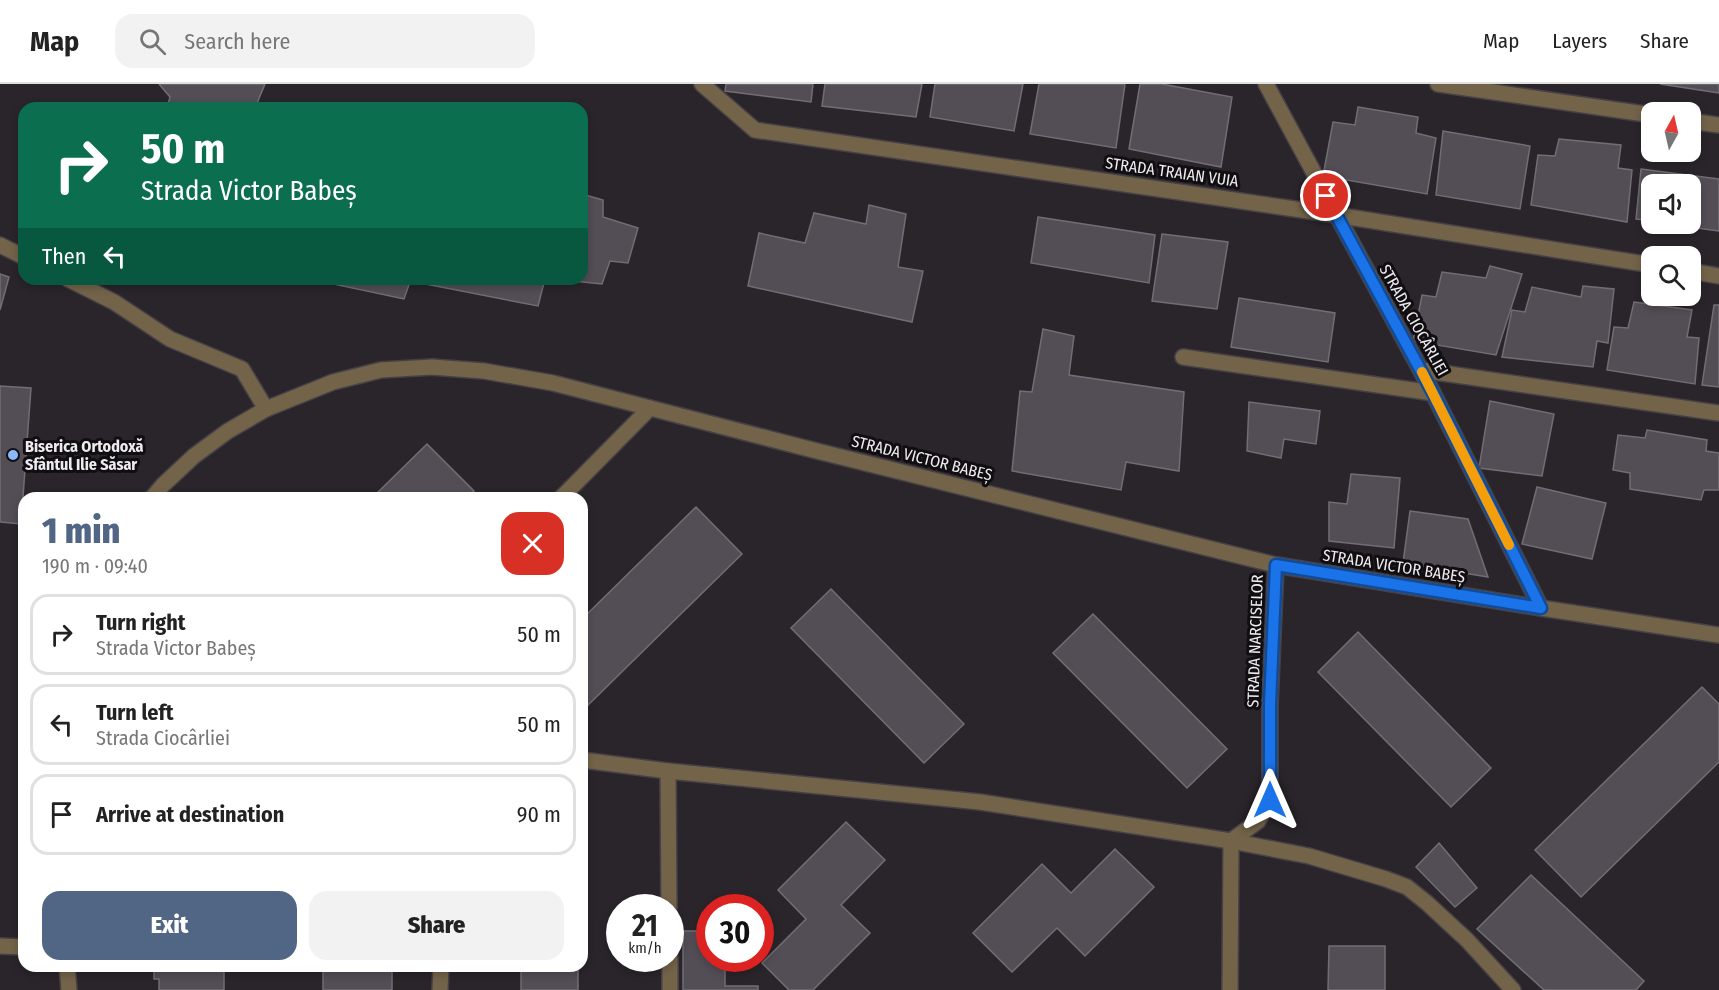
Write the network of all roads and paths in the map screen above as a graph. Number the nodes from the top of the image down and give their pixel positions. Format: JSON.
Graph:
{"nodes":[{"id":1,"x":702,"y":84,"type":"edge"},
{"id":2,"x":1266,"y":84,"type":"edge"},
{"id":3,"x":1438,"y":84,"type":"edge"},
{"id":4,"x":1641,"y":113,"type":"edge"},
{"id":5,"x":1701,"y":122,"type":"edge"},
{"id":6,"x":1719,"y":125,"type":"edge"},
{"id":7,"x":1336,"y":215,"type":"junction"},
{"id":8,"x":0,"y":245,"type":"edge"},
{"id":9,"x":18,"y":254,"type":"edge"},
{"id":10,"x":1641,"y":263,"type":"edge"},
{"id":11,"x":1701,"y":273,"type":"edge"},
{"id":12,"x":1719,"y":276,"type":"edge"},
{"id":13,"x":80,"y":285,"type":"edge"},
{"id":14,"x":1183,"y":357,"type":"dead end"},
{"id":15,"x":1421,"y":370,"type":"junction"},
{"id":16,"x":1433,"y":393,"type":"junction"},
{"id":17,"x":266,"y":408,"type":"junction"},
{"id":18,"x":650,"y":408,"type":"junction"},
{"id":19,"x":1719,"y":413,"type":"edge"},
{"id":20,"x":157,"y":492,"type":"edge"},
{"id":21,"x":567,"y":492,"type":"edge"},
{"id":22,"x":1276,"y":565,"type":"junction"},
{"id":23,"x":1541,"y":608,"type":"junction"},
{"id":24,"x":1719,"y":635,"type":"edge"},
{"id":25,"x":588,"y":761,"type":"edge"},
{"id":26,"x":668,"y":771,"type":"junction"},
{"id":27,"x":1231,"y":841,"type":"junction"},
{"id":28,"x":669,"y":894,"type":"edge"},
{"id":29,"x":0,"y":946,"type":"edge"},
{"id":30,"x":18,"y":947,"type":"edge"},
{"id":31,"x":68,"y":972,"type":"edge"},
{"id":32,"x":441,"y":972,"type":"edge"},
{"id":33,"x":670,"y":972,"type":"edge"},
{"id":34,"x":69,"y":990,"type":"edge"},
{"id":35,"x":440,"y":990,"type":"edge"},
{"id":36,"x":670,"y":990,"type":"edge"},
{"id":37,"x":1230,"y":990,"type":"edge"},
{"id":38,"x":1514,"y":990,"type":"edge"}],
"edges":[{"from":1,"to":7,"type":"street","name":"STRADA TRAIAN VUIA"},
{"from":2,"to":7,"type":"street","name":"STRADA CIOCÂRLIEI"},
{"from":3,"to":4,"type":"street"},
{"from":5,"to":6,"type":"street"},
{"from":7,"to":10,"type":"street","name":"STRADA TRAIAN VUIA"},
{"from":7,"to":15,"type":"street","name":"STRADA CIOCÂRLIEI"},
{"from":8,"to":9,"type":"street"},
{"from":11,"to":12,"type":"street"},
{"from":13,"to":17,"type":"street"},
{"from":14,"to":16,"type":"street"},
{"from":15,"to":16,"type":"street","name":"STRADA CIOCÂRLIEI"},
{"from":15,"to":19,"type":"street"},
{"from":16,"to":23,"type":"street","name":"STRADA CIOCÂRLIEI"},
{"from":17,"to":18,"type":"street","name":"STRADA VICTOR BABEȘ"},
{"from":17,"to":20,"type":"street","name":"STRADA VICTOR BABEȘ"},
{"from":18,"to":21,"type":"street"},
{"from":18,"to":22,"type":"street","name":"STRADA VICTOR BABEȘ"},
{"from":22,"to":23,"type":"street","name":"STRADA VICTOR BABEȘ"},
{"from":22,"to":27,"type":"street","name":"STRADA NARCISELOR"},
{"from":23,"to":24,"type":"street","name":"STRADA VICTOR BABEȘ"},
{"from":25,"to":26,"type":"street"},
{"from":26,"to":27,"type":"street"},
{"from":26,"to":28,"type":"street"},
{"from":27,"to":37,"type":"street"},
{"from":27,"to":38,"type":"street"},
{"from":29,"to":30,"type":"street"},
{"from":31,"to":34,"type":"street"},
{"from":32,"to":35,"type":"street"},
{"from":33,"to":36,"type":"street"}]}
